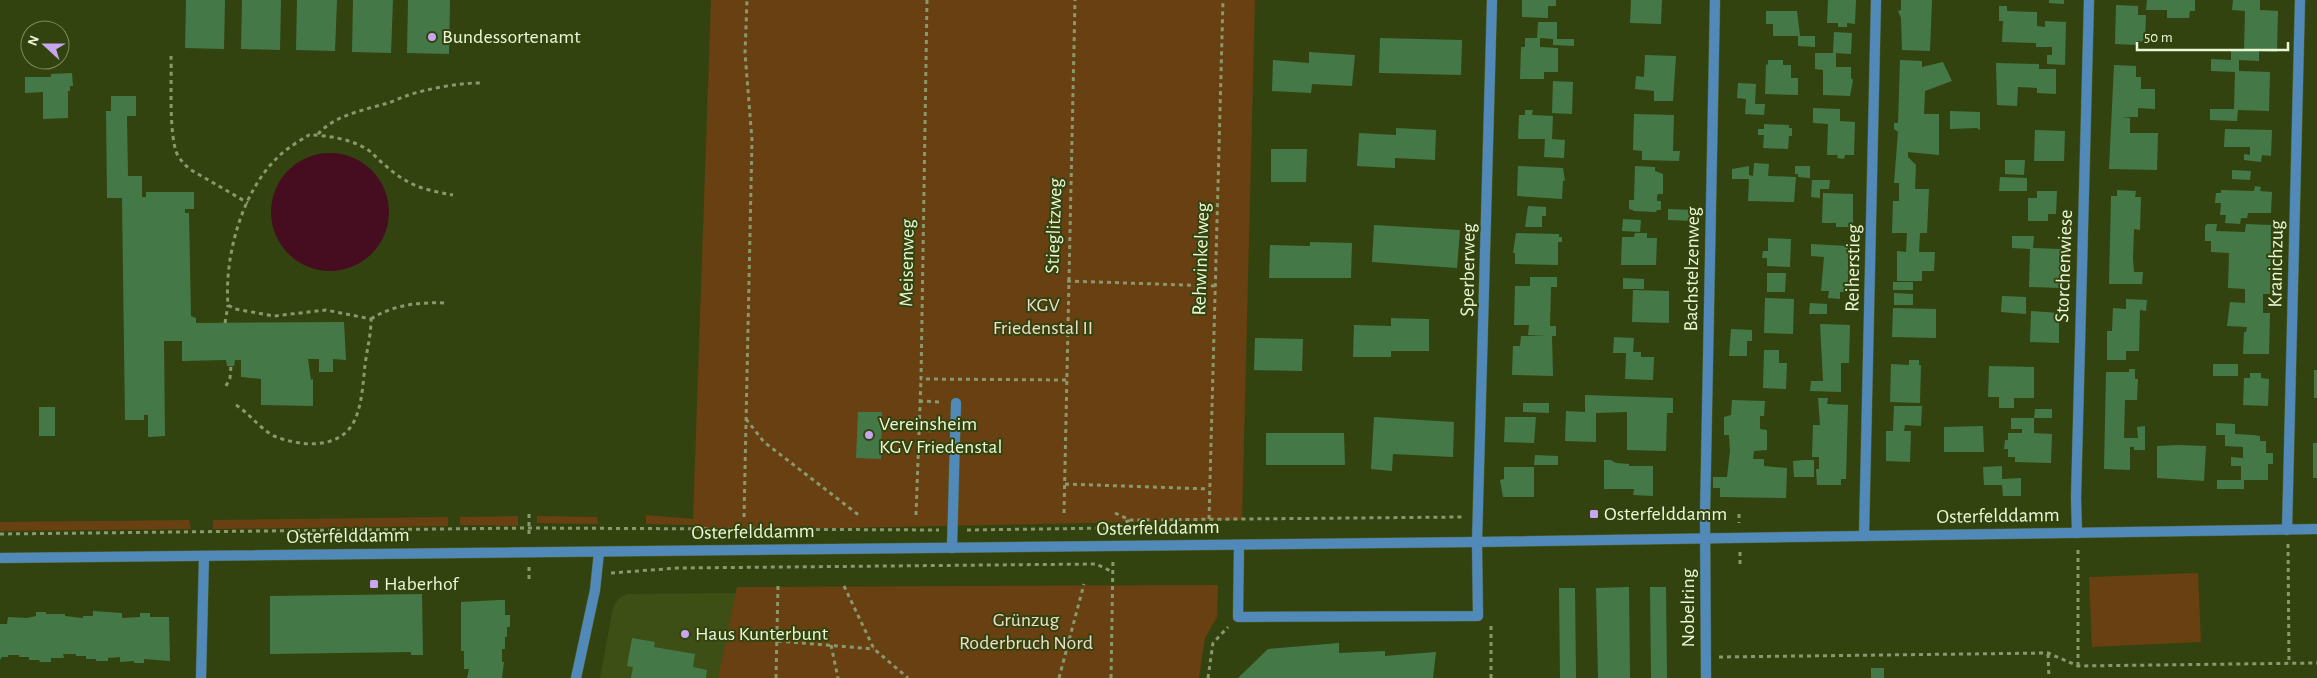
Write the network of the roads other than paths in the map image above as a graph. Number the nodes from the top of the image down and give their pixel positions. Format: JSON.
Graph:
{"nodes":[{"id":1,"x":1492,"y":0,"type":"edge"},
{"id":2,"x":1715,"y":0,"type":"edge"},
{"id":3,"x":1876,"y":0,"type":"edge"},
{"id":4,"x":2089,"y":0,"type":"edge"},
{"id":5,"x":2300,"y":0,"type":"edge"},
{"id":6,"x":956,"y":403,"type":"road end"},
{"id":7,"x":2317,"y":529,"type":"edge"},
{"id":8,"x":2287,"y":530,"type":"junction"},
{"id":9,"x":2077,"y":532,"type":"junction"},
{"id":10,"x":1864,"y":536,"type":"junction"},
{"id":11,"x":1705,"y":538,"type":"junction"},
{"id":12,"x":1477,"y":542,"type":"junction"},
{"id":13,"x":1239,"y":545,"type":"junction"},
{"id":14,"x":952,"y":548,"type":"junction"},
{"id":15,"x":599,"y":552,"type":"junction"},
{"id":16,"x":204,"y":556,"type":"junction"},
{"id":17,"x":0,"y":558,"type":"edge"},
{"id":18,"x":201,"y":678,"type":"edge"},
{"id":19,"x":576,"y":678,"type":"edge"},
{"id":20,"x":1706,"y":678,"type":"edge"}],
"edges":[{"from":1,"to":12,"type":"street","name":"Sperberweg"},
{"from":2,"to":11,"type":"street","name":"Bachstelzenweg"},
{"from":3,"to":10,"type":"street","name":"Reiherstieg"},
{"from":4,"to":9,"type":"street","name":"Storchenwiese"},
{"from":5,"to":8,"type":"street","name":"Kranichzug"},
{"from":6,"to":14,"type":"street"},
{"from":7,"to":8,"type":"street","name":"Osterfelddamm"},
{"from":8,"to":9,"type":"street","name":"Osterfelddamm"},
{"from":9,"to":10,"type":"street","name":"Osterfelddamm"},
{"from":10,"to":11,"type":"street","name":"Osterfelddamm"},
{"from":11,"to":12,"type":"street","name":"Osterfelddamm"},
{"from":11,"to":20,"type":"street","name":"Nobelring"},
{"from":12,"to":13,"type":"street","name":"Osterfelddamm"},
{"from":12,"to":13,"type":"street","name":"Sperberweg"},
{"from":13,"to":14,"type":"street","name":"Osterfelddamm"},
{"from":14,"to":15,"type":"street","name":"Osterfelddamm"},
{"from":15,"to":16,"type":"street","name":"Osterfelddamm"},
{"from":15,"to":19,"type":"street"},
{"from":16,"to":17,"type":"street","name":"Osterfelddamm"},
{"from":16,"to":18,"type":"street"}]}
